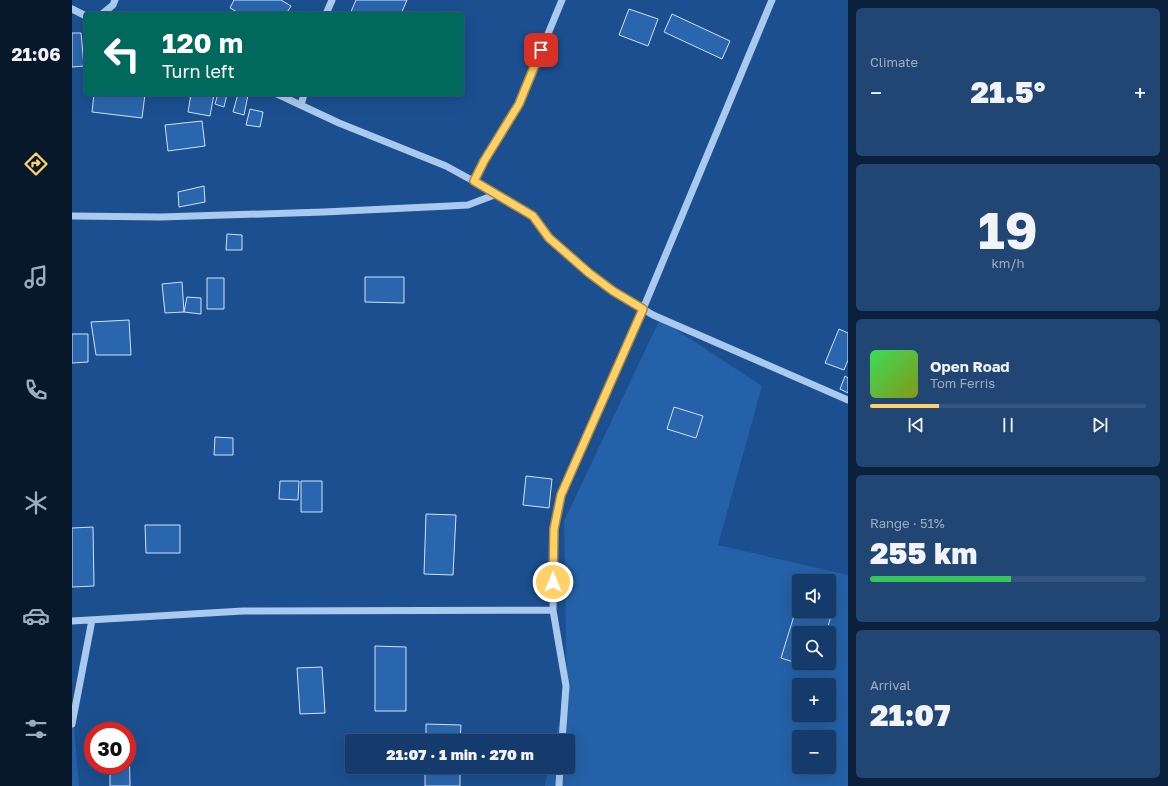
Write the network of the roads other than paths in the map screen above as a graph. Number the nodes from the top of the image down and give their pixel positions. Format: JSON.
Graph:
{"nodes":[{"id":1,"x":332,"y":0,"type":"edge"},
{"id":2,"x":562,"y":0,"type":"edge"},
{"id":3,"x":772,"y":0,"type":"edge"},
{"id":4,"x":114,"y":2,"type":"edge"},
{"id":5,"x":72,"y":9,"type":"edge"},
{"id":6,"x":104,"y":12,"type":"edge"},
{"id":7,"x":327,"y":12,"type":"edge"},
{"id":8,"x":84,"y":15,"type":"edge"},
{"id":9,"x":282,"y":96,"type":"edge"},
{"id":10,"x":303,"y":96,"type":"edge"},
{"id":11,"x":301,"y":105,"type":"junction"},
{"id":12,"x":474,"y":181,"type":"junction"},
{"id":13,"x":497,"y":194,"type":"junction"},
{"id":14,"x":72,"y":216,"type":"edge"},
{"id":15,"x":643,"y":309,"type":"junction"},
{"id":16,"x":848,"y":400,"type":"edge"},
{"id":17,"x":553,"y":610,"type":"junction"},
{"id":18,"x":92,"y":620,"type":"junction"},
{"id":19,"x":73,"y":621,"type":"edge"},
{"id":20,"x":72,"y":724,"type":"edge"},
{"id":21,"x":563,"y":734,"type":"edge"},
{"id":22,"x":560,"y":774,"type":"edge"},
{"id":23,"x":559,"y":786,"type":"edge"}],
"edges":[{"from":1,"to":7,"type":"street"},
{"from":2,"to":12,"type":"street"},
{"from":3,"to":15,"type":"street"},
{"from":4,"to":6,"type":"street"},
{"from":5,"to":8,"type":"street"},
{"from":9,"to":11,"type":"street"},
{"from":10,"to":11,"type":"street"},
{"from":11,"to":12,"type":"street"},
{"from":12,"to":13,"type":"street"},
{"from":13,"to":14,"type":"street"},
{"from":13,"to":15,"type":"street"},
{"from":15,"to":16,"type":"street"},
{"from":15,"to":17,"type":"street"},
{"from":17,"to":18,"type":"street"},
{"from":17,"to":21,"type":"street"},
{"from":18,"to":19,"type":"street"},
{"from":18,"to":20,"type":"street"},
{"from":22,"to":23,"type":"street"}]}
